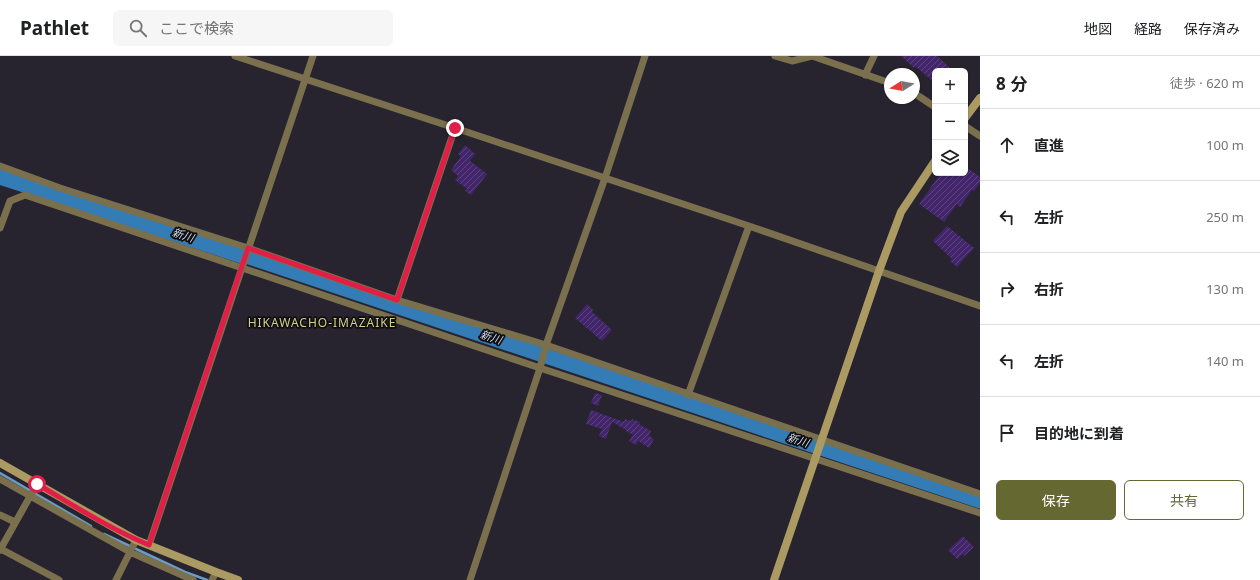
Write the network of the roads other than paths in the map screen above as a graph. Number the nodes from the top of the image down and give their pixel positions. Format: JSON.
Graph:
{"nodes":[{"id":1,"x":235,"y":56,"type":"edge"},
{"id":2,"x":313,"y":56,"type":"edge"},
{"id":3,"x":645,"y":56,"type":"edge"},
{"id":4,"x":775,"y":56,"type":"edge"},
{"id":5,"x":874,"y":56,"type":"edge"},
{"id":6,"x":865,"y":75,"type":"junction"},
{"id":7,"x":305,"y":79,"type":"junction"},
{"id":8,"x":884,"y":81,"type":"edge"},
{"id":9,"x":920,"y":97,"type":"edge"},
{"id":10,"x":980,"y":98,"type":"edge"},
{"id":11,"x":932,"y":105,"type":"edge"},
{"id":12,"x":968,"y":114,"type":"edge"},
{"id":13,"x":455,"y":128,"type":"junction"},
{"id":14,"x":968,"y":128,"type":"edge"},
{"id":15,"x":980,"y":136,"type":"edge"},
{"id":16,"x":0,"y":166,"type":"edge"},
{"id":17,"x":932,"y":166,"type":"edge"},
{"id":18,"x":604,"y":178,"type":"junction"},
{"id":19,"x":749,"y":226,"type":"junction"},
{"id":20,"x":0,"y":228,"type":"edge"},
{"id":21,"x":248,"y":248,"type":"junction"},
{"id":22,"x":242,"y":265,"type":"junction"},
{"id":23,"x":879,"y":271,"type":"junction"},
{"id":24,"x":397,"y":300,"type":"junction"},
{"id":25,"x":980,"y":306,"type":"edge"},
{"id":26,"x":546,"y":345,"type":"junction"},
{"id":27,"x":541,"y":365,"type":"junction"},
{"id":28,"x":688,"y":395,"type":"junction"},
{"id":29,"x":822,"y":440,"type":"junction"},
{"id":30,"x":816,"y":456,"type":"junction"},
{"id":31,"x":0,"y":463,"type":"edge"},
{"id":32,"x":0,"y":479,"type":"edge"},
{"id":33,"x":37,"y":484,"type":"junction"},
{"id":34,"x":980,"y":494,"type":"edge"},
{"id":35,"x":30,"y":496,"type":"junction"},
{"id":36,"x":980,"y":513,"type":"edge"},
{"id":37,"x":0,"y":515,"type":"edge"},
{"id":38,"x":15,"y":522,"type":"junction"},
{"id":39,"x":136,"y":540,"type":"junction"},
{"id":40,"x":149,"y":545,"type":"junction"},
{"id":41,"x":0,"y":549,"type":"edge"},
{"id":42,"x":130,"y":552,"type":"junction"},
{"id":43,"x":214,"y":576,"type":"edge"},
{"id":44,"x":59,"y":580,"type":"edge"},
{"id":45,"x":116,"y":580,"type":"edge"},
{"id":46,"x":193,"y":580,"type":"edge"},
{"id":47,"x":238,"y":580,"type":"edge"},
{"id":48,"x":470,"y":580,"type":"edge"},
{"id":49,"x":774,"y":580,"type":"edge"}],
"edges":[{"from":1,"to":7,"type":"street"},
{"from":2,"to":7,"type":"street"},
{"from":3,"to":18,"type":"street"},
{"from":4,"to":6,"type":"street"},
{"from":5,"to":6,"type":"street"},
{"from":6,"to":8,"type":"street"},
{"from":7,"to":13,"type":"street"},
{"from":7,"to":21,"type":"street"},
{"from":9,"to":11,"type":"street"},
{"from":10,"to":12,"type":"street"},
{"from":13,"to":18,"type":"street"},
{"from":13,"to":24,"type":"street"},
{"from":14,"to":15,"type":"street"},
{"from":16,"to":21,"type":"street"},
{"from":17,"to":23,"type":"street"},
{"from":18,"to":19,"type":"street"},
{"from":18,"to":26,"type":"street"},
{"from":19,"to":23,"type":"street"},
{"from":19,"to":28,"type":"street"},
{"from":20,"to":22,"type":"street"},
{"from":21,"to":22,"type":"street"},
{"from":21,"to":24,"type":"street"},
{"from":22,"to":27,"type":"street"},
{"from":22,"to":40,"type":"street"},
{"from":23,"to":25,"type":"street"},
{"from":23,"to":29,"type":"street"},
{"from":24,"to":26,"type":"street"},
{"from":26,"to":27,"type":"street"},
{"from":26,"to":28,"type":"street"},
{"from":27,"to":30,"type":"street"},
{"from":27,"to":48,"type":"street"},
{"from":28,"to":29,"type":"street"},
{"from":29,"to":30,"type":"street"},
{"from":29,"to":34,"type":"street"},
{"from":30,"to":36,"type":"street"},
{"from":30,"to":49,"type":"street"},
{"from":31,"to":33,"type":"street"},
{"from":32,"to":35,"type":"street"},
{"from":33,"to":35,"type":"street"},
{"from":33,"to":39,"type":"street"},
{"from":35,"to":38,"type":"street"},
{"from":35,"to":42,"type":"street"},
{"from":37,"to":38,"type":"street"},
{"from":38,"to":41,"type":"street"},
{"from":39,"to":40,"type":"street"},
{"from":39,"to":42,"type":"street"},
{"from":40,"to":43,"type":"street"},
{"from":41,"to":44,"type":"street"},
{"from":42,"to":45,"type":"street"},
{"from":42,"to":46,"type":"street"},
{"from":43,"to":47,"type":"street"}]}
